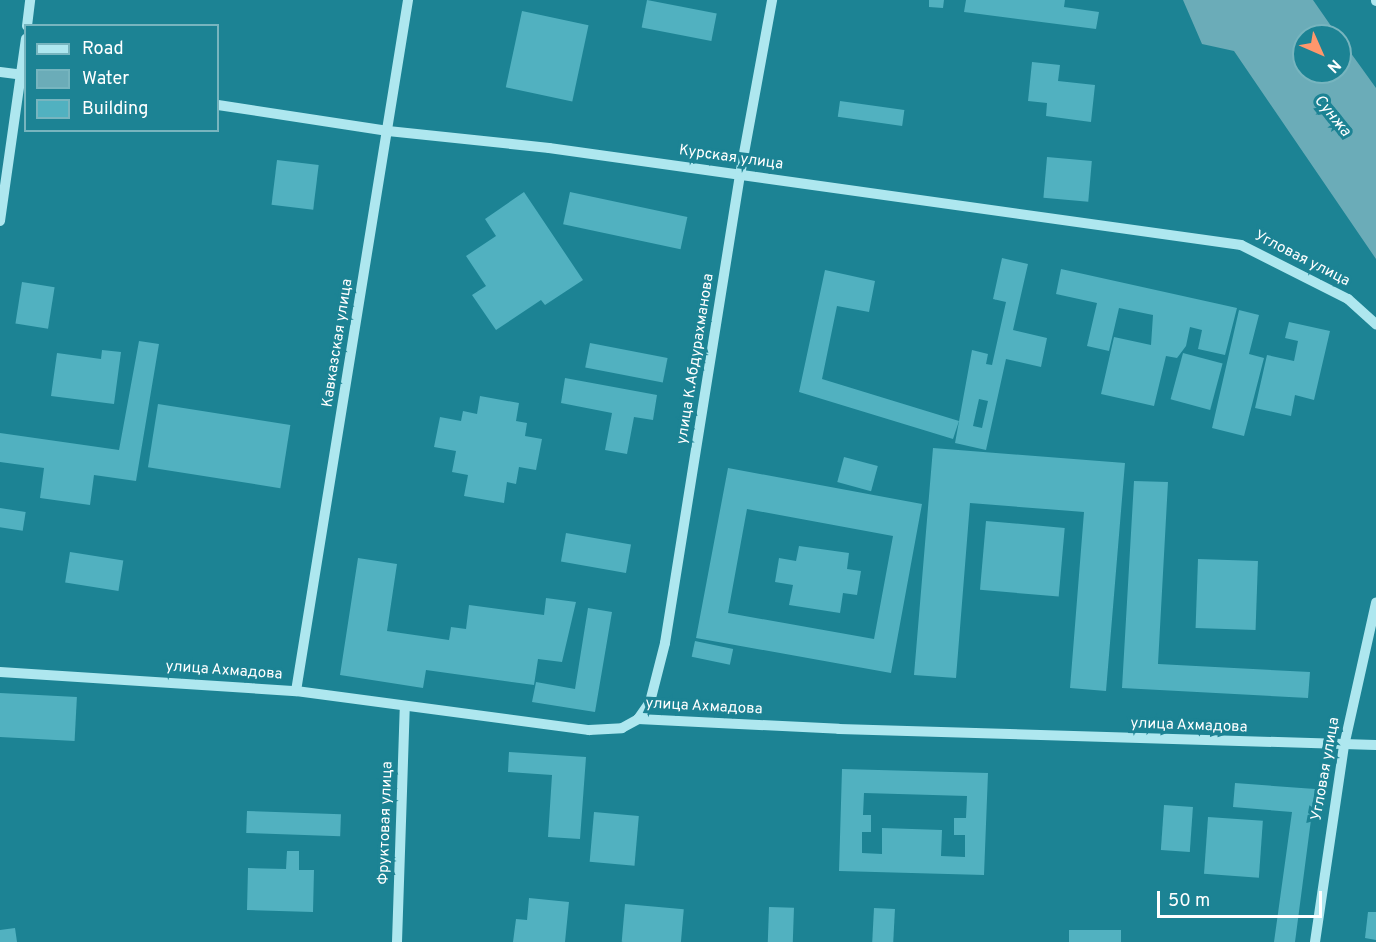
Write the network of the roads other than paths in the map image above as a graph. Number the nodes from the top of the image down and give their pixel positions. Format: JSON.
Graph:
{"nodes":[{"id":1,"x":30,"y":0,"type":"edge"},
{"id":2,"x":408,"y":0,"type":"edge"},
{"id":3,"x":772,"y":0,"type":"edge"},
{"id":4,"x":27,"y":24,"type":"edge"},
{"id":5,"x":0,"y":72,"type":"edge"},
{"id":6,"x":23,"y":74,"type":"edge"},
{"id":7,"x":219,"y":105,"type":"edge"},
{"id":8,"x":388,"y":131,"type":"junction"},
{"id":9,"x":740,"y":175,"type":"junction"},
{"id":10,"x":0,"y":221,"type":"edge"},
{"id":11,"x":1241,"y":245,"type":"joint"},
{"id":12,"x":1376,"y":324,"type":"edge"},
{"id":13,"x":1376,"y":603,"type":"edge"},
{"id":14,"x":0,"y":672,"type":"edge"},
{"id":15,"x":296,"y":691,"type":"junction"},
{"id":16,"x":405,"y":706,"type":"junction"},
{"id":17,"x":638,"y":718,"type":"junction"},
{"id":18,"x":1376,"y":745,"type":"edge"},
{"id":19,"x":1344,"y":746,"type":"junction"},
{"id":20,"x":397,"y":942,"type":"edge"},
{"id":21,"x":1315,"y":942,"type":"edge"}],
"edges":[{"from":1,"to":4,"type":"street"},
{"from":2,"to":8,"type":"street","name":"Кавказская улица"},
{"from":3,"to":9,"type":"street","name":"улица К.Абдурахманова"},
{"from":5,"to":6,"type":"street"},
{"from":6,"to":10,"type":"street"},
{"from":7,"to":8,"type":"street","name":"Курская улица"},
{"from":8,"to":9,"type":"street","name":"Курская улица"},
{"from":8,"to":15,"type":"street","name":"Кавказская улица"},
{"from":9,"to":11,"type":"street","name":"Курская улица"},
{"from":9,"to":17,"type":"street","name":"улица К.Абдурахманова"},
{"from":11,"to":12,"type":"street","name":"Угловая улица"},
{"from":13,"to":19,"type":"street","name":"Угловая улица"},
{"from":14,"to":15,"type":"street","name":"улица Ахмадова"},
{"from":15,"to":16,"type":"street","name":"улица Ахмадова"},
{"from":16,"to":17,"type":"street","name":"улица Ахмадова"},
{"from":16,"to":20,"type":"street","name":"Фруктовая улица"},
{"from":17,"to":19,"type":"street","name":"улица Ахмадова"},
{"from":18,"to":19,"type":"street","name":"улица Ахмадова"},
{"from":19,"to":21,"type":"street","name":"Угловая улица"}]}
